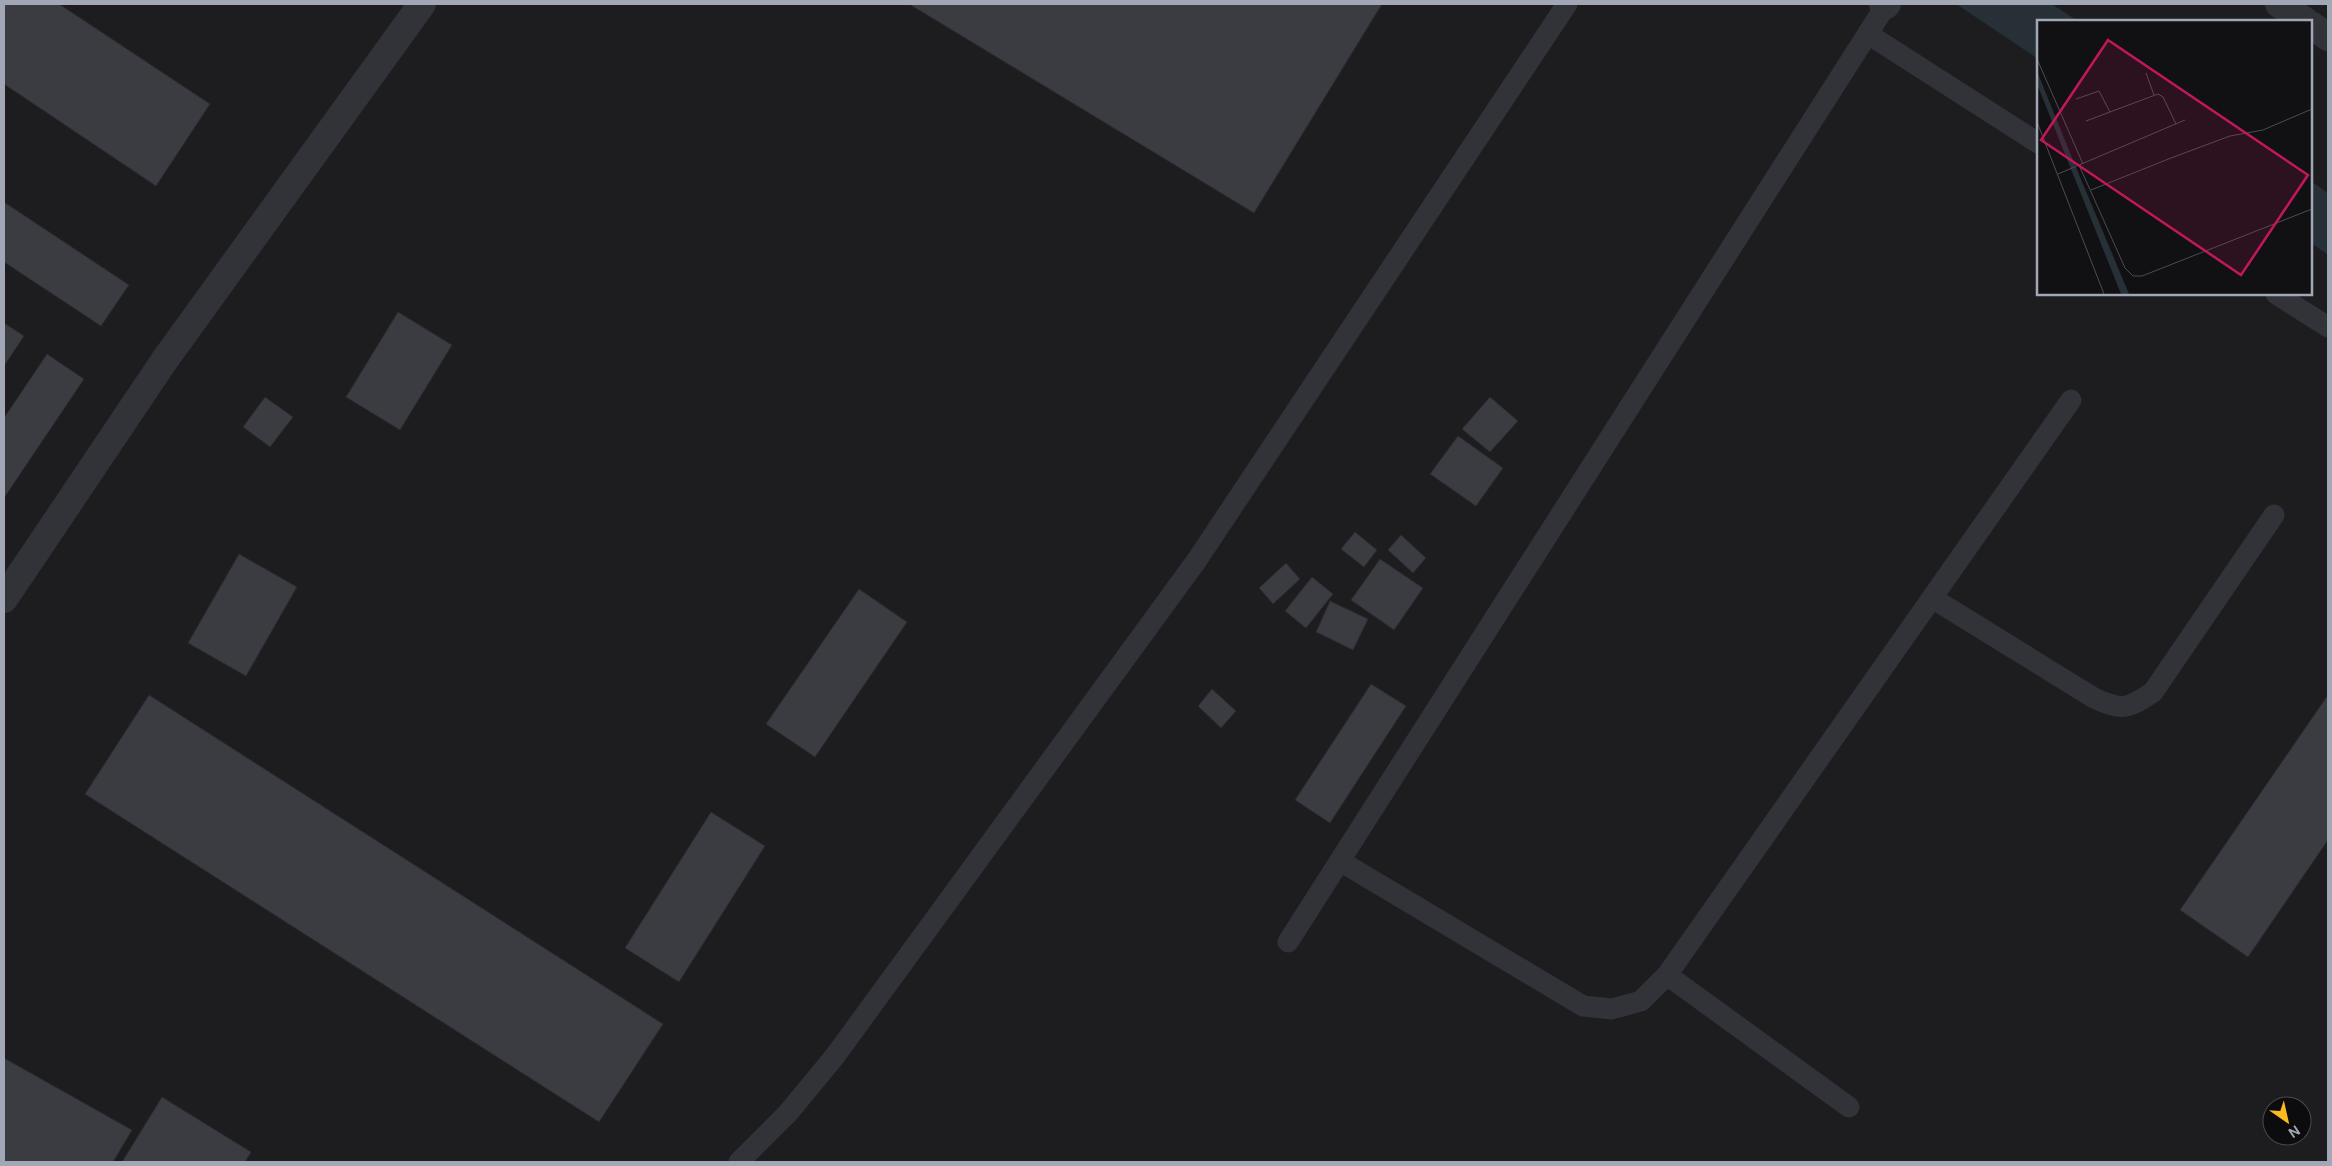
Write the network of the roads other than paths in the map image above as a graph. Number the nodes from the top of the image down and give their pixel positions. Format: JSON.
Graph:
{"nodes":[{"id":1,"x":422,"y":4,"type":"edge"},
{"id":2,"x":1566,"y":4,"type":"edge"},
{"id":3,"x":1886,"y":4,"type":"edge"},
{"id":4,"x":2279,"y":4,"type":"edge"},
{"id":5,"x":2303,"y":20,"type":"edge"},
{"id":6,"x":2312,"y":26,"type":"edge"},
{"id":7,"x":1868,"y":34,"type":"junction"},
{"id":8,"x":2328,"y":36,"type":"edge"},
{"id":9,"x":2037,"y":142,"type":"edge"},
{"id":10,"x":2278,"y":295,"type":"edge"},
{"id":11,"x":2328,"y":327,"type":"edge"},
{"id":12,"x":2071,"y":400,"type":"dead end"},
{"id":13,"x":2274,"y":515,"type":"dead end"},
{"id":14,"x":1932,"y":598,"type":"junction"},
{"id":15,"x":4,"y":599,"type":"edge"},
{"id":16,"x":1340,"y":861,"type":"junction"},
{"id":17,"x":1288,"y":942,"type":"dead end"},
{"id":18,"x":1667,"y":975,"type":"junction"},
{"id":19,"x":1850,"y":1107,"type":"dead end"},
{"id":20,"x":739,"y":1162,"type":"edge"}],
"edges":[{"from":1,"to":15,"type":"street"},
{"from":2,"to":20,"type":"lane"},
{"from":3,"to":7,"type":"lane"},
{"from":4,"to":5,"type":"street"},
{"from":6,"to":8,"type":"street"},
{"from":7,"to":9,"type":"lane"},
{"from":7,"to":16,"type":"lane"},
{"from":10,"to":11,"type":"lane"},
{"from":12,"to":14,"type":"lane"},
{"from":13,"to":14,"type":"lane"},
{"from":14,"to":18,"type":"lane"},
{"from":16,"to":17,"type":"lane"},
{"from":16,"to":18,"type":"lane"},
{"from":18,"to":19,"type":"lane"}]}
